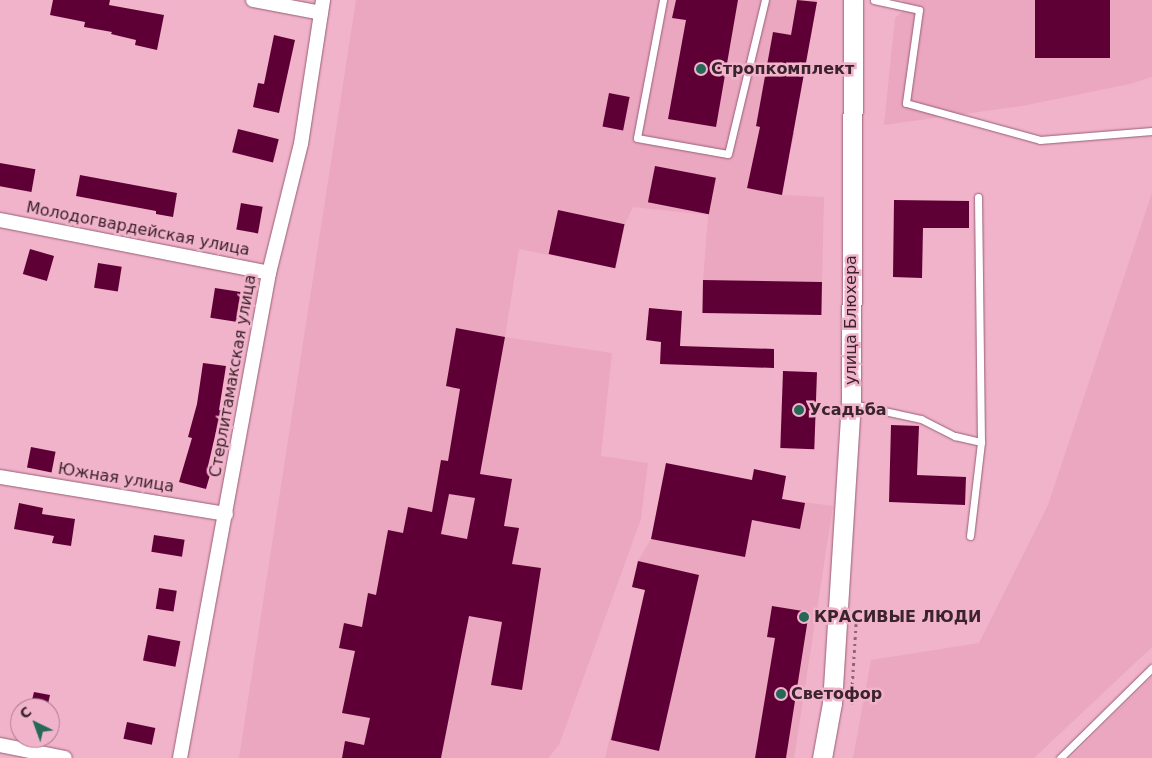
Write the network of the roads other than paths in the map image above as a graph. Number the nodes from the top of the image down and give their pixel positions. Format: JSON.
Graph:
{"nodes":[{"id":1,"x":253,"y":0,"type":"edge"},
{"id":2,"x":663,"y":0,"type":"edge"},
{"id":3,"x":765,"y":0,"type":"edge"},
{"id":4,"x":853,"y":0,"type":"edge"},
{"id":5,"x":874,"y":0,"type":"edge"},
{"id":6,"x":322,"y":6,"type":"edge"},
{"id":7,"x":1152,"y":131,"type":"edge"},
{"id":8,"x":978,"y":197,"type":"dead end"},
{"id":9,"x":0,"y":220,"type":"edge"},
{"id":10,"x":269,"y":273,"type":"junction"},
{"id":11,"x":851,"y":404,"type":"junction"},
{"id":12,"x":981,"y":442,"type":"junction"},
{"id":13,"x":0,"y":477,"type":"edge"},
{"id":14,"x":226,"y":514,"type":"junction"},
{"id":15,"x":970,"y":536,"type":"dead end"},
{"id":16,"x":1152,"y":668,"type":"edge"},
{"id":17,"x":0,"y":745,"type":"edge"},
{"id":18,"x":65,"y":758,"type":"edge"},
{"id":19,"x":180,"y":758,"type":"edge"},
{"id":20,"x":822,"y":758,"type":"edge"},
{"id":21,"x":1060,"y":758,"type":"edge"}],
"edges":[{"from":1,"to":6,"type":"street"},
{"from":2,"to":3,"type":"lane"},
{"from":4,"to":11,"type":"main road","name":"улица Блюхера"},
{"from":5,"to":7,"type":"lane"},
{"from":6,"to":10,"type":"street","name":"Стерлитамакская улица"},
{"from":8,"to":12,"type":"lane"},
{"from":9,"to":10,"type":"street","name":"Молодогвардейская улица"},
{"from":10,"to":14,"type":"street","name":"Стерлитамакская улица"},
{"from":11,"to":12,"type":"lane"},
{"from":11,"to":20,"type":"main road","name":"улица Блюхера"},
{"from":12,"to":15,"type":"lane"},
{"from":13,"to":14,"type":"street","name":"Южная улица"},
{"from":14,"to":19,"type":"street","name":"Стерлитамакская улица"},
{"from":16,"to":21,"type":"lane"},
{"from":17,"to":18,"type":"street"}]}
